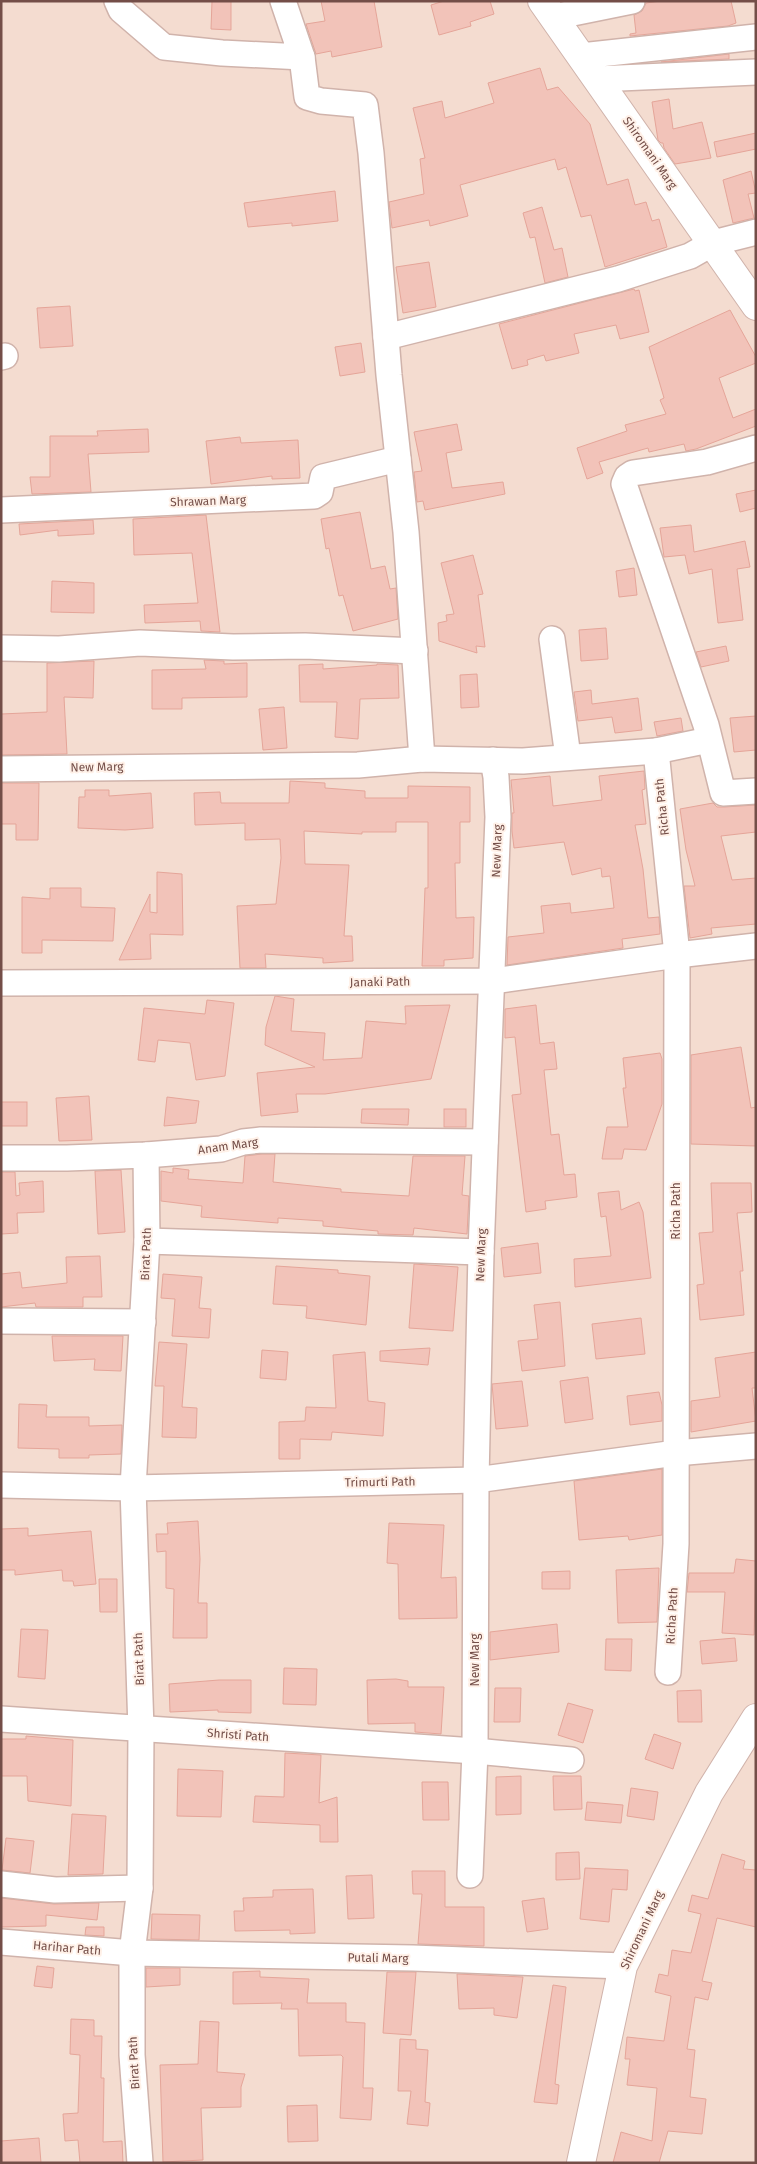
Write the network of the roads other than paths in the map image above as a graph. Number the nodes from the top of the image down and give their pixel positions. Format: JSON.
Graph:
{"nodes":[{"id":1,"x":117,"y":1,"type":"edge"},
{"id":2,"x":283,"y":1,"type":"edge"},
{"id":3,"x":632,"y":1,"type":"edge"},
{"id":4,"x":547,"y":9,"type":"edge"},
{"id":5,"x":756,"y":37,"type":"edge"},
{"id":6,"x":580,"y":56,"type":"junction"},
{"id":7,"x":302,"y":58,"type":"junction"},
{"id":8,"x":756,"y":72,"type":"edge"},
{"id":9,"x":597,"y":79,"type":"junction"},
{"id":10,"x":756,"y":232,"type":"edge"},
{"id":11,"x":713,"y":243,"type":"junction"},
{"id":12,"x":756,"y":306,"type":"edge"},
{"id":13,"x":386,"y":337,"type":"junction"},
{"id":14,"x":756,"y":448,"type":"edge"},
{"id":15,"x":398,"y":459,"type":"junction"},
{"id":16,"x":1,"y":510,"type":"edge"},
{"id":17,"x":552,"y":639,"type":"dead end"},
{"id":18,"x":1,"y":648,"type":"edge"},
{"id":19,"x":415,"y":651,"type":"junction"},
{"id":20,"x":709,"y":740,"type":"junction"},
{"id":21,"x":656,"y":751,"type":"junction"},
{"id":22,"x":568,"y":757,"type":"junction"},
{"id":23,"x":422,"y":759,"type":"junction"},
{"id":24,"x":493,"y":760,"type":"junction"},
{"id":25,"x":1,"y":769,"type":"edge"},
{"id":26,"x":756,"y":791,"type":"edge"},
{"id":27,"x":756,"y":946,"type":"edge"},
{"id":28,"x":676,"y":955,"type":"junction"},
{"id":29,"x":493,"y":981,"type":"junction"},
{"id":30,"x":1,"y":983,"type":"edge"},
{"id":31,"x":485,"y":1142,"type":"junction"},
{"id":32,"x":146,"y":1155,"type":"junction"},
{"id":33,"x":1,"y":1158,"type":"edge"},
{"id":34,"x":147,"y":1241,"type":"junction"},
{"id":35,"x":481,"y":1252,"type":"junction"},
{"id":36,"x":1,"y":1321,"type":"edge"},
{"id":37,"x":143,"y":1322,"type":"junction"},
{"id":38,"x":756,"y":1446,"type":"edge"},
{"id":39,"x":676,"y":1453,"type":"junction"},
{"id":40,"x":476,"y":1480,"type":"junction"},
{"id":41,"x":1,"y":1485,"type":"edge"},
{"id":42,"x":133,"y":1488,"type":"junction"},
{"id":43,"x":668,"y":1672,"type":"dead end"},
{"id":44,"x":756,"y":1718,"type":"edge"},
{"id":45,"x":1,"y":1719,"type":"edge"},
{"id":46,"x":141,"y":1729,"type":"junction"},
{"id":47,"x":475,"y":1751,"type":"junction"},
{"id":48,"x":572,"y":1760,"type":"dead end"},
{"id":49,"x":470,"y":1875,"type":"dead end"},
{"id":50,"x":1,"y":1884,"type":"edge"},
{"id":51,"x":140,"y":1888,"type":"junction"},
{"id":52,"x":1,"y":1942,"type":"edge"},
{"id":53,"x":132,"y":1953,"type":"junction"},
{"id":54,"x":623,"y":1966,"type":"junction"},
{"id":55,"x":140,"y":2163,"type":"edge"},
{"id":56,"x":581,"y":2163,"type":"edge"}],
"edges":[{"from":1,"to":7,"type":"street"},
{"from":2,"to":7,"type":"street"},
{"from":3,"to":4,"type":"street"},
{"from":4,"to":6,"type":"street","name":"Shiromani Marg"},
{"from":5,"to":6,"type":"street"},
{"from":6,"to":9,"type":"street","name":"Shiromani Marg"},
{"from":7,"to":13,"type":"street"},
{"from":8,"to":9,"type":"street"},
{"from":9,"to":11,"type":"street","name":"Shiromani Marg"},
{"from":10,"to":11,"type":"street"},
{"from":11,"to":12,"type":"street","name":"Shiromani Marg"},
{"from":11,"to":13,"type":"street"},
{"from":13,"to":15,"type":"street"},
{"from":14,"to":20,"type":"street"},
{"from":15,"to":16,"type":"street","name":"Shrawan Marg"},
{"from":15,"to":19,"type":"street"},
{"from":17,"to":22,"type":"street"},
{"from":18,"to":19,"type":"street"},
{"from":19,"to":23,"type":"street"},
{"from":20,"to":21,"type":"street","name":"New Marg"},
{"from":20,"to":26,"type":"street"},
{"from":21,"to":22,"type":"street","name":"New Marg"},
{"from":21,"to":28,"type":"street","name":"Richa Path"},
{"from":22,"to":24,"type":"street","name":"New Marg"},
{"from":23,"to":24,"type":"street","name":"New Marg"},
{"from":23,"to":25,"type":"street","name":"New Marg"},
{"from":24,"to":29,"type":"street","name":"New Marg"},
{"from":27,"to":28,"type":"street","name":"Janaki Path"},
{"from":28,"to":29,"type":"street","name":"Janaki Path"},
{"from":28,"to":39,"type":"street","name":"Richa Path"},
{"from":29,"to":30,"type":"street","name":"Janaki Path"},
{"from":29,"to":31,"type":"street","name":"New Marg"},
{"from":31,"to":32,"type":"street","name":"Anam Marg"},
{"from":31,"to":35,"type":"street","name":"New Marg"},
{"from":32,"to":33,"type":"street","name":"Anam Marg"},
{"from":32,"to":34,"type":"street","name":"Birat Path"},
{"from":34,"to":35,"type":"street"},
{"from":34,"to":37,"type":"street","name":"Birat Path"},
{"from":35,"to":40,"type":"street","name":"New Marg"},
{"from":36,"to":37,"type":"street"},
{"from":37,"to":42,"type":"street","name":"Birat Path"},
{"from":38,"to":39,"type":"street","name":"Trimurti Path"},
{"from":39,"to":40,"type":"street","name":"Trimurti Path"},
{"from":39,"to":43,"type":"street","name":"Richa Path"},
{"from":40,"to":42,"type":"street","name":"Trimurti Path"},
{"from":40,"to":47,"type":"street","name":"New Marg"},
{"from":41,"to":42,"type":"street","name":"Trimurti Path"},
{"from":42,"to":46,"type":"street","name":"Birat Path"},
{"from":44,"to":54,"type":"street","name":"Shiromani Marg"},
{"from":45,"to":46,"type":"street","name":"Shristi Path"},
{"from":46,"to":47,"type":"street","name":"Shristi Path"},
{"from":46,"to":51,"type":"street","name":"Birat Path"},
{"from":47,"to":48,"type":"street"},
{"from":47,"to":49,"type":"street","name":"New Marg"},
{"from":50,"to":51,"type":"street"},
{"from":51,"to":53,"type":"street","name":"Birat Path"},
{"from":52,"to":53,"type":"street","name":"Harihar Path"},
{"from":53,"to":54,"type":"street","name":"Putali Marg"},
{"from":53,"to":55,"type":"street","name":"Birat Path"},
{"from":54,"to":56,"type":"street","name":"Shiromani Marg"}]}
